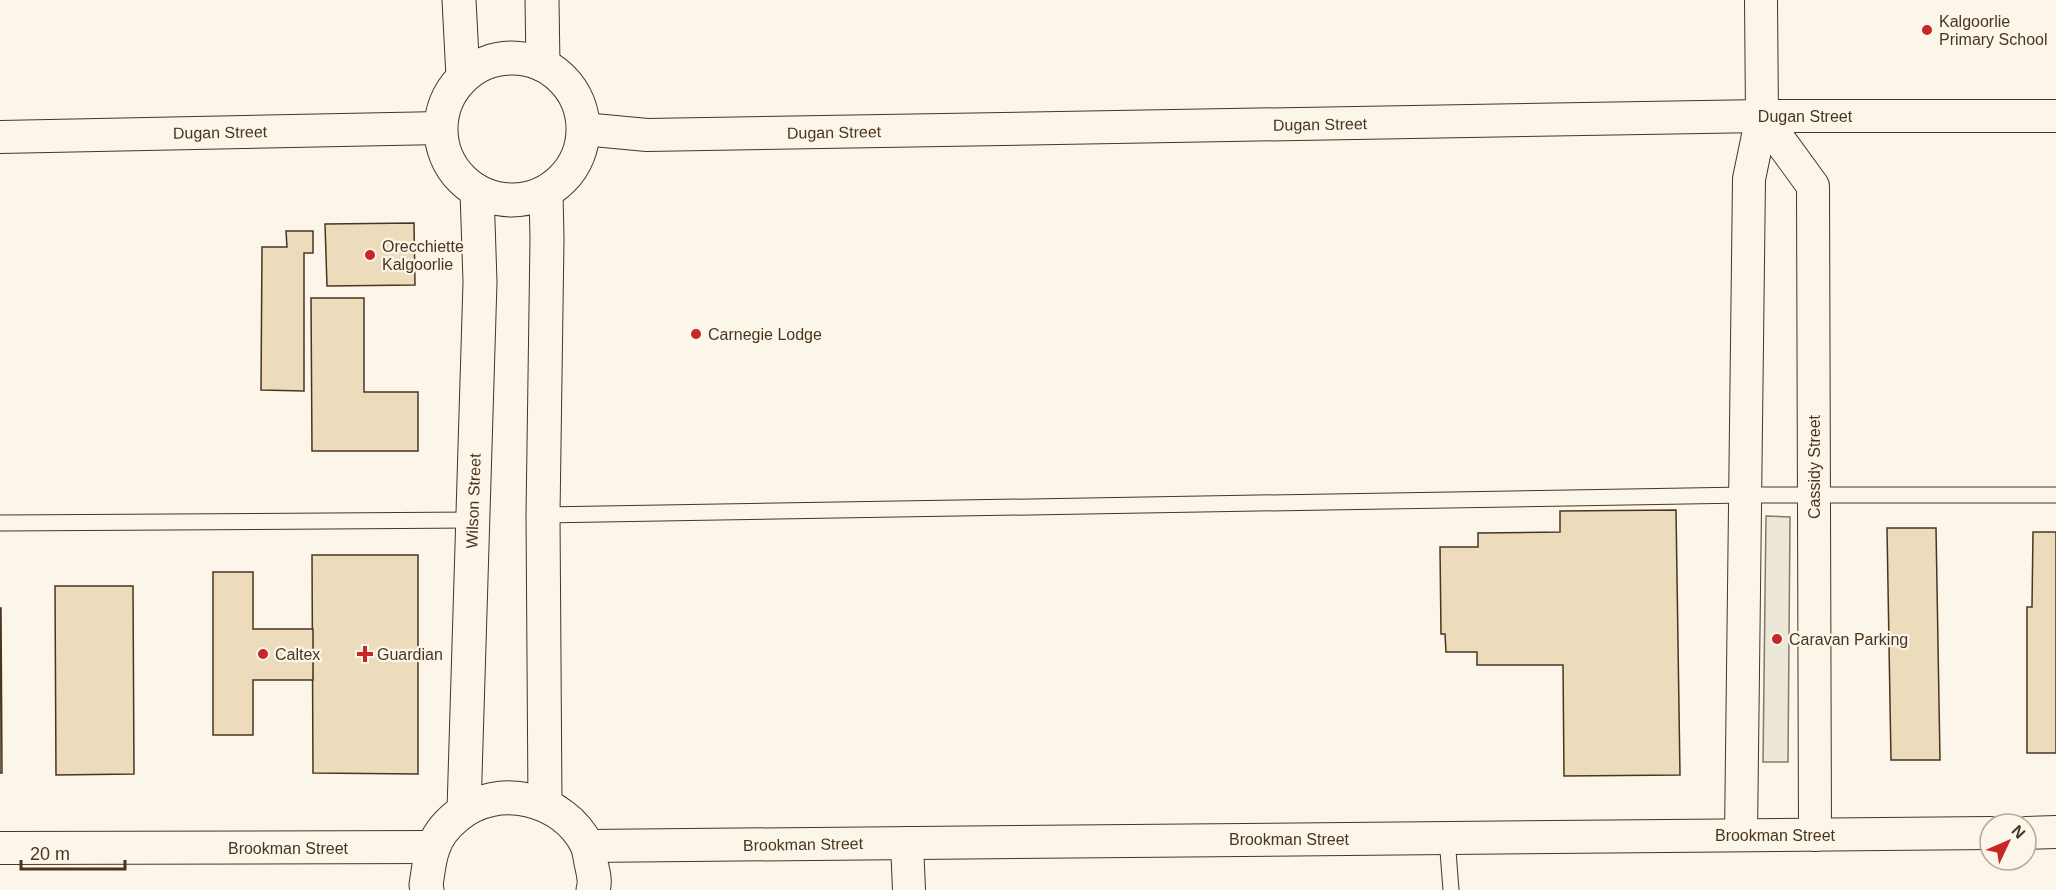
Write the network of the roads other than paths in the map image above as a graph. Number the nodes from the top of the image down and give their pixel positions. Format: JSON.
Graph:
{"nodes":[{"id":1,"x":459,"y":0,"type":"edge"},
{"id":2,"x":542,"y":0,"type":"edge"},
{"id":3,"x":1761,"y":0,"type":"edge"},
{"id":4,"x":543,"y":65,"type":"junction"},
{"id":5,"x":463,"y":77,"type":"junction"},
{"id":6,"x":1762,"y":116,"type":"junction"},
{"id":7,"x":2056,"y":116,"type":"edge"},
{"id":8,"x":441,"y":128,"type":"junction"},
{"id":9,"x":584,"y":129,"type":"junction"},
{"id":10,"x":0,"y":137,"type":"edge"},
{"id":11,"x":477,"y":191,"type":"junction"},
{"id":12,"x":546,"y":192,"type":"junction"},
{"id":13,"x":1745,"y":495,"type":"junction"},
{"id":14,"x":1814,"y":495,"type":"junction"},
{"id":15,"x":2056,"y":495,"type":"edge"},
{"id":16,"x":543,"y":515,"type":"junction"},
{"id":17,"x":473,"y":519,"type":"junction"},
{"id":18,"x":0,"y":523,"type":"edge"},
{"id":19,"x":544,"y":804,"type":"junction"},
{"id":20,"x":464,"y":810,"type":"junction"},
{"id":21,"x":2056,"y":832,"type":"edge"},
{"id":22,"x":1978,"y":833,"type":"edge"},
{"id":23,"x":2038,"y":833,"type":"edge"},
{"id":24,"x":1741,"y":835,"type":"junction"},
{"id":25,"x":1815,"y":835,"type":"junction"},
{"id":26,"x":1447,"y":838,"type":"junction"},
{"id":27,"x":907,"y":843,"type":"junction"},
{"id":28,"x":587,"y":846,"type":"junction"},
{"id":29,"x":433,"y":847,"type":"junction"},
{"id":30,"x":0,"y":848,"type":"edge"},
{"id":31,"x":428,"y":890,"type":"edge"},
{"id":32,"x":593,"y":890,"type":"edge"},
{"id":33,"x":909,"y":890,"type":"edge"},
{"id":34,"x":1451,"y":890,"type":"edge"}],
"edges":[{"from":1,"to":5,"type":"street"},
{"from":2,"to":4,"type":"street"},
{"from":3,"to":6,"type":"street"},
{"from":4,"to":5,"type":"street"},
{"from":4,"to":9,"type":"street"},
{"from":5,"to":8,"type":"street"},
{"from":6,"to":7,"type":"street","name":"Dugan Street"},
{"from":6,"to":9,"type":"street","name":"Dugan Street"},
{"from":6,"to":13,"type":"street"},
{"from":6,"to":14,"type":"street","name":"Cassidy Street"},
{"from":8,"to":10,"type":"street","name":"Dugan Street"},
{"from":8,"to":11,"type":"street"},
{"from":9,"to":12,"type":"street"},
{"from":11,"to":12,"type":"street"},
{"from":11,"to":17,"type":"street","name":"Wilson Street"},
{"from":12,"to":16,"type":"street"},
{"from":13,"to":14,"type":"lane"},
{"from":13,"to":16,"type":"lane"},
{"from":13,"to":24,"type":"street"},
{"from":14,"to":15,"type":"lane"},
{"from":14,"to":25,"type":"street","name":"Cassidy Street"},
{"from":16,"to":19,"type":"street"},
{"from":17,"to":18,"type":"lane"},
{"from":17,"to":20,"type":"street","name":"Wilson Street"},
{"from":19,"to":20,"type":"street"},
{"from":19,"to":28,"type":"street"},
{"from":20,"to":29,"type":"street"},
{"from":21,"to":23,"type":"street"},
{"from":22,"to":25,"type":"street","name":"Brookman Street"},
{"from":24,"to":25,"type":"street","name":"Brookman Street"},
{"from":24,"to":26,"type":"street","name":"Brookman Street"},
{"from":26,"to":27,"type":"street","name":"Brookman Street"},
{"from":26,"to":34,"type":"lane"},
{"from":27,"to":28,"type":"street","name":"Brookman Street"},
{"from":27,"to":33,"type":"street"},
{"from":28,"to":32,"type":"street"},
{"from":29,"to":30,"type":"street","name":"Brookman Street"},
{"from":29,"to":31,"type":"street"}]}
